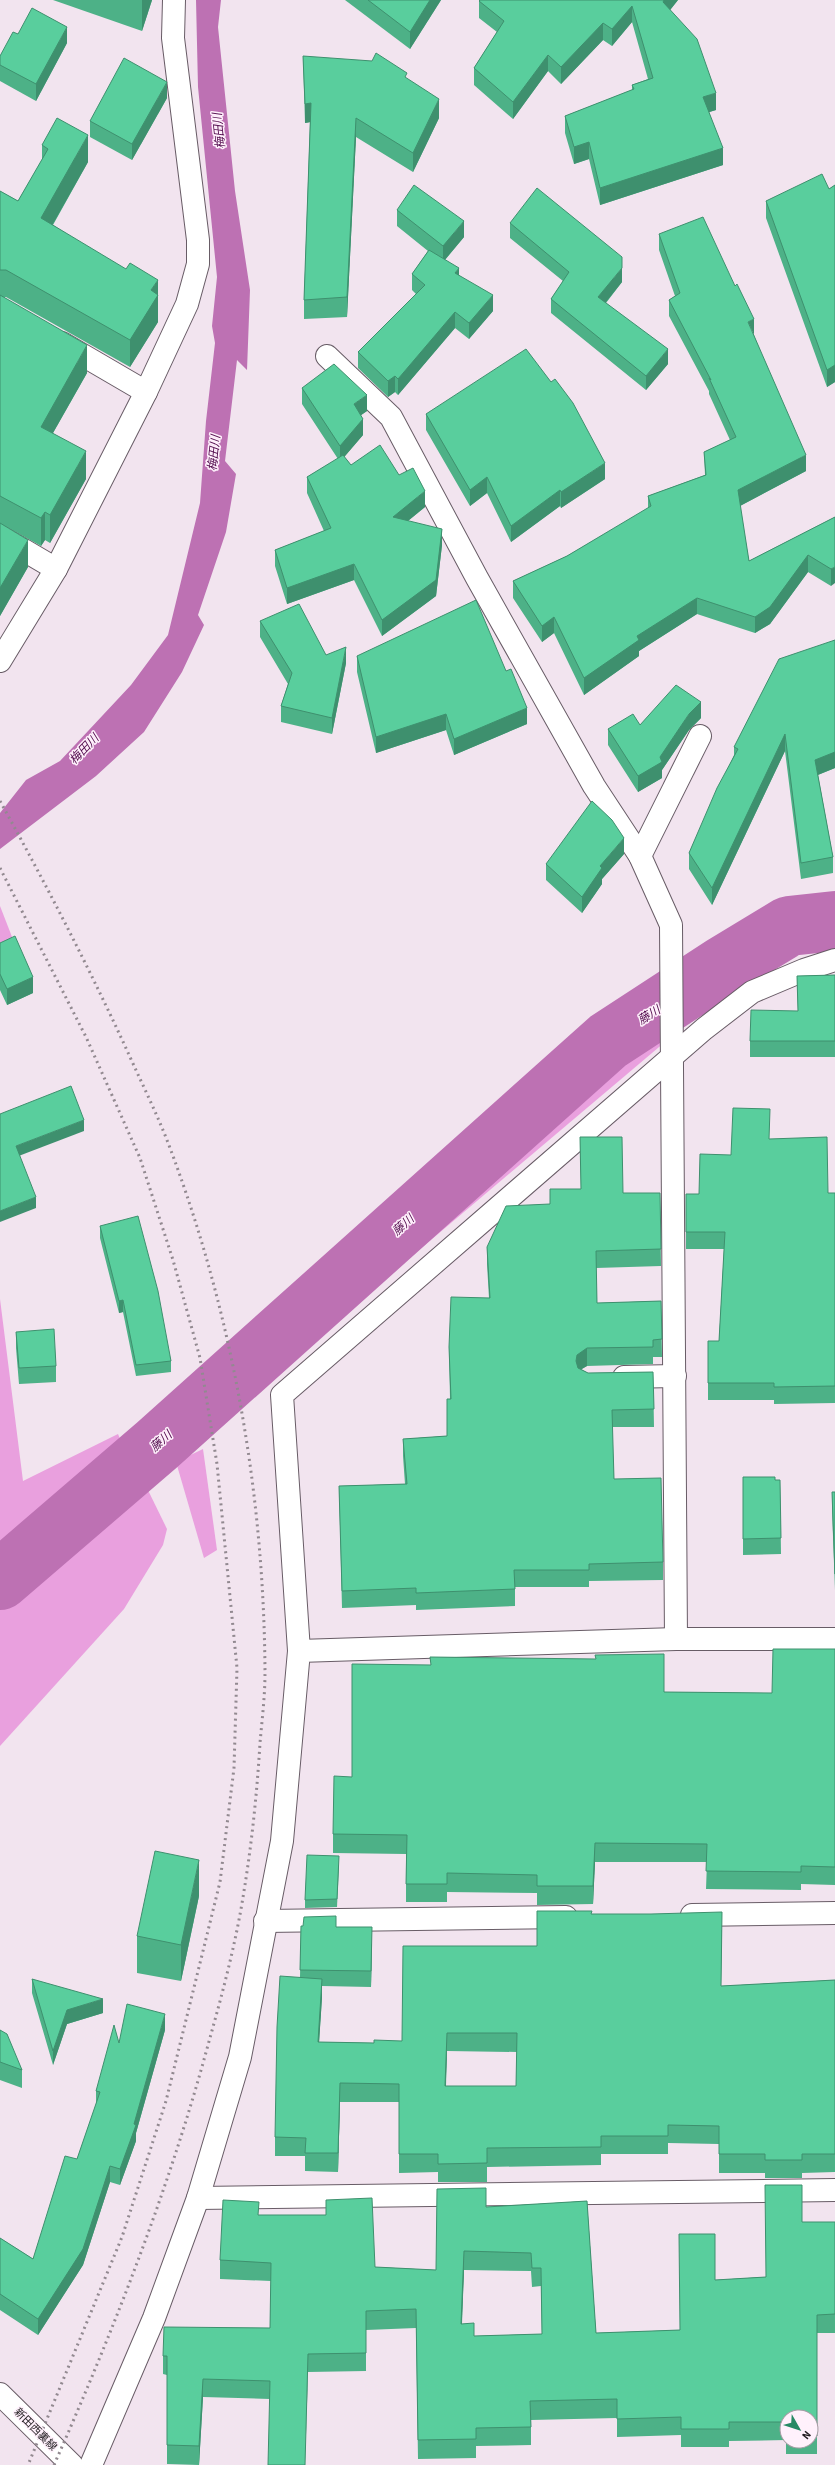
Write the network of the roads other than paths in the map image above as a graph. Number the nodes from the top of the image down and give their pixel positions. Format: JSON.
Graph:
{"nodes":[{"id":1,"x":174,"y":0,"type":"edge"},
{"id":2,"x":46,"y":334,"type":"edge"},
{"id":3,"x":327,"y":356,"type":"dead end"},
{"id":4,"x":146,"y":392,"type":"junction"},
{"id":5,"x":0,"y":536,"type":"edge"},
{"id":6,"x":56,"y":569,"type":"junction"},
{"id":7,"x":0,"y":661,"type":"edge"},
{"id":8,"x":700,"y":736,"type":"dead end"},
{"id":9,"x":640,"y":856,"type":"junction"},
{"id":10,"x":835,"y":960,"type":"edge"},
{"id":11,"x":673,"y":1049,"type":"junction"},
{"id":12,"x":675,"y":1376,"type":"junction"},
{"id":13,"x":603,"y":1378,"type":"edge"},
{"id":14,"x":676,"y":1639,"type":"junction"},
{"id":15,"x":835,"y":1640,"type":"edge"},
{"id":16,"x":299,"y":1651,"type":"junction"},
{"id":17,"x":835,"y":1913,"type":"edge"},
{"id":18,"x":670,"y":1915,"type":"edge"},
{"id":19,"x":583,"y":1917,"type":"edge"},
{"id":20,"x":265,"y":1921,"type":"junction"},
{"id":21,"x":835,"y":2190,"type":"edge"},
{"id":22,"x":198,"y":2198,"type":"junction"},
{"id":23,"x":0,"y":2394,"type":"edge"},
{"id":24,"x":72,"y":2465,"type":"edge"},
{"id":25,"x":92,"y":2465,"type":"edge"}],
"edges":[{"from":1,"to":4,"type":"street"},
{"from":2,"to":4,"type":"street"},
{"from":3,"to":9,"type":"street"},
{"from":4,"to":6,"type":"street"},
{"from":5,"to":6,"type":"street"},
{"from":6,"to":7,"type":"street"},
{"from":8,"to":9,"type":"street"},
{"from":9,"to":11,"type":"street"},
{"from":10,"to":11,"type":"street"},
{"from":11,"to":12,"type":"street"},
{"from":11,"to":16,"type":"street"},
{"from":12,"to":13,"type":"street"},
{"from":12,"to":14,"type":"street"},
{"from":14,"to":15,"type":"street"},
{"from":14,"to":16,"type":"street"},
{"from":16,"to":20,"type":"street"},
{"from":17,"to":18,"type":"street"},
{"from":19,"to":20,"type":"street"},
{"from":20,"to":22,"type":"street"},
{"from":21,"to":22,"type":"street"},
{"from":22,"to":25,"type":"street"},
{"from":23,"to":24,"type":"street","name":"新田西裏線"}]}
